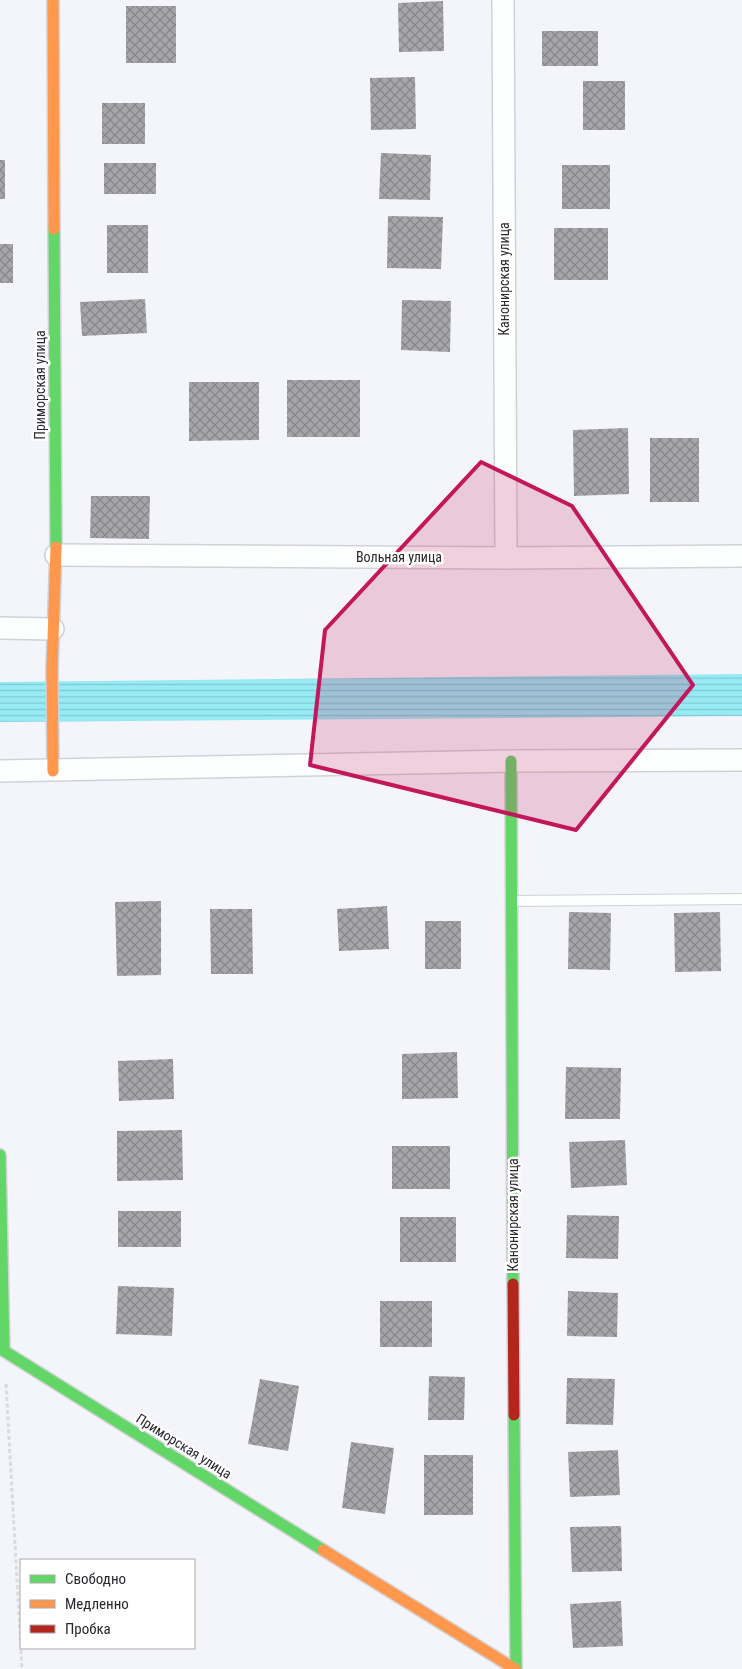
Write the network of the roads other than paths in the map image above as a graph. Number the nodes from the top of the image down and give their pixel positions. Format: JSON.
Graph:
{"nodes":[{"id":1,"x":53,"y":0,"type":"edge"},
{"id":2,"x":503,"y":0,"type":"edge"},
{"id":3,"x":56,"y":555,"type":"junction"},
{"id":4,"x":742,"y":556,"type":"edge"},
{"id":5,"x":506,"y":558,"type":"junction"},
{"id":6,"x":0,"y":628,"type":"edge"},
{"id":7,"x":53,"y":629,"type":"junction"},
{"id":8,"x":742,"y":760,"type":"edge"},
{"id":9,"x":511,"y":761,"type":"junction"},
{"id":10,"x":0,"y":771,"type":"edge"},
{"id":11,"x":53,"y":771,"type":"junction"},
{"id":12,"x":742,"y":898,"type":"edge"},
{"id":13,"x":510,"y":901,"type":"junction"},
{"id":14,"x":0,"y":1155,"type":"edge"},
{"id":15,"x":516,"y":1669,"type":"edge"}],
"edges":[{"from":1,"to":3,"type":"street","name":"Приморская улица"},
{"from":2,"to":5,"type":"street","name":"Канонирская улица"},
{"from":3,"to":5,"type":"street","name":"Вольная улица"},
{"from":3,"to":7,"type":"street","name":"Приморская улица"},
{"from":4,"to":5,"type":"street","name":"Вольная улица"},
{"from":6,"to":7,"type":"street"},
{"from":7,"to":11,"type":"street","name":"Приморская улица"},
{"from":8,"to":9,"type":"street"},
{"from":9,"to":11,"type":"street"},
{"from":9,"to":13,"type":"street","name":"Канонирская улица"},
{"from":10,"to":11,"type":"street"},
{"from":12,"to":13,"type":"lane"},
{"from":13,"to":15,"type":"street","name":"Канонирская улица"},
{"from":14,"to":15,"type":"street","name":"Приморская улица"}]}
